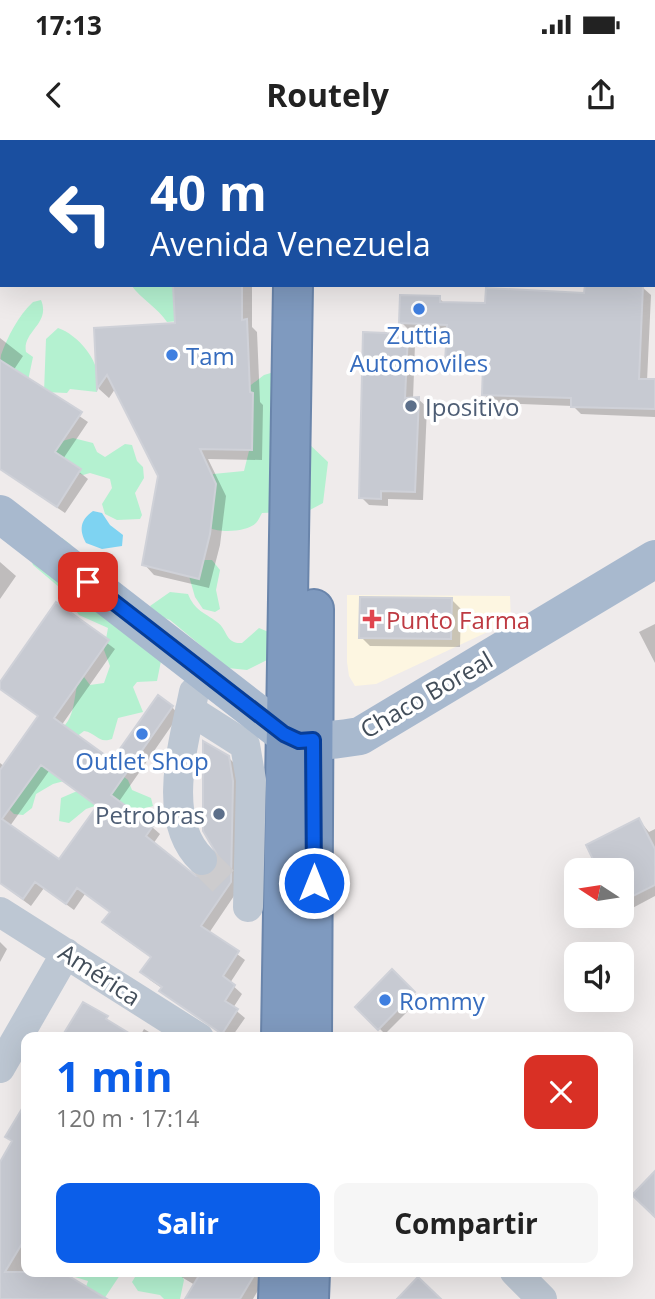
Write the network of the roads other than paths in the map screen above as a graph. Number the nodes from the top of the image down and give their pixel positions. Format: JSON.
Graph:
{"nodes":[{"id":1,"x":293,"y":287,"type":"edge"},
{"id":2,"x":314,"y":287,"type":"edge"},
{"id":3,"x":0,"y":514,"type":"edge"},
{"id":4,"x":655,"y":561,"type":"edge"},
{"id":5,"x":198,"y":668,"type":"junction"},
{"id":6,"x":190,"y":710,"type":"junction"},
{"id":7,"x":299,"y":738,"type":"junction"},
{"id":8,"x":267,"y":783,"type":"junction"},
{"id":9,"x":202,"y":860,"type":"tunnel mouth"},
{"id":10,"x":0,"y":912,"type":"edge"},
{"id":11,"x":282,"y":940,"type":"junction"},
{"id":12,"x":66,"y":953,"type":"junction"},
{"id":13,"x":190,"y":1032,"type":"edge"},
{"id":14,"x":281,"y":1032,"type":"edge"},
{"id":15,"x":312,"y":1032,"type":"edge"},
{"id":16,"x":0,"y":1068,"type":"edge"},
{"id":17,"x":279,"y":1277,"type":"edge"},
{"id":18,"x":310,"y":1277,"type":"edge"},
{"id":19,"x":520,"y":1277,"type":"edge"},
{"id":20,"x":278,"y":1299,"type":"edge"},
{"id":21,"x":309,"y":1299,"type":"edge"},
{"id":22,"x":542,"y":1299,"type":"edge"}],
"edges":[{"from":1,"to":7,"type":"highway"},
{"from":2,"to":7,"type":"highway"},
{"from":3,"to":5,"type":"main road"},
{"from":4,"to":7,"type":"main road","name":"Chaco Boreal"},
{"from":5,"to":6,"type":"street"},
{"from":5,"to":7,"type":"main road"},
{"from":6,"to":8,"type":"street"},
{"from":6,"to":9,"type":"street"},
{"from":7,"to":8,"type":"highway"},
{"from":7,"to":15,"type":"highway"},
{"from":8,"to":11,"type":"highway"},
{"from":8,"to":11,"type":"street"},
{"from":10,"to":12,"type":"street","name":"América"},
{"from":11,"to":14,"type":"highway"},
{"from":12,"to":13,"type":"street","name":"América"},
{"from":12,"to":16,"type":"street"},
{"from":17,"to":20,"type":"highway"},
{"from":18,"to":21,"type":"highway"},
{"from":19,"to":22,"type":"street"}]}
